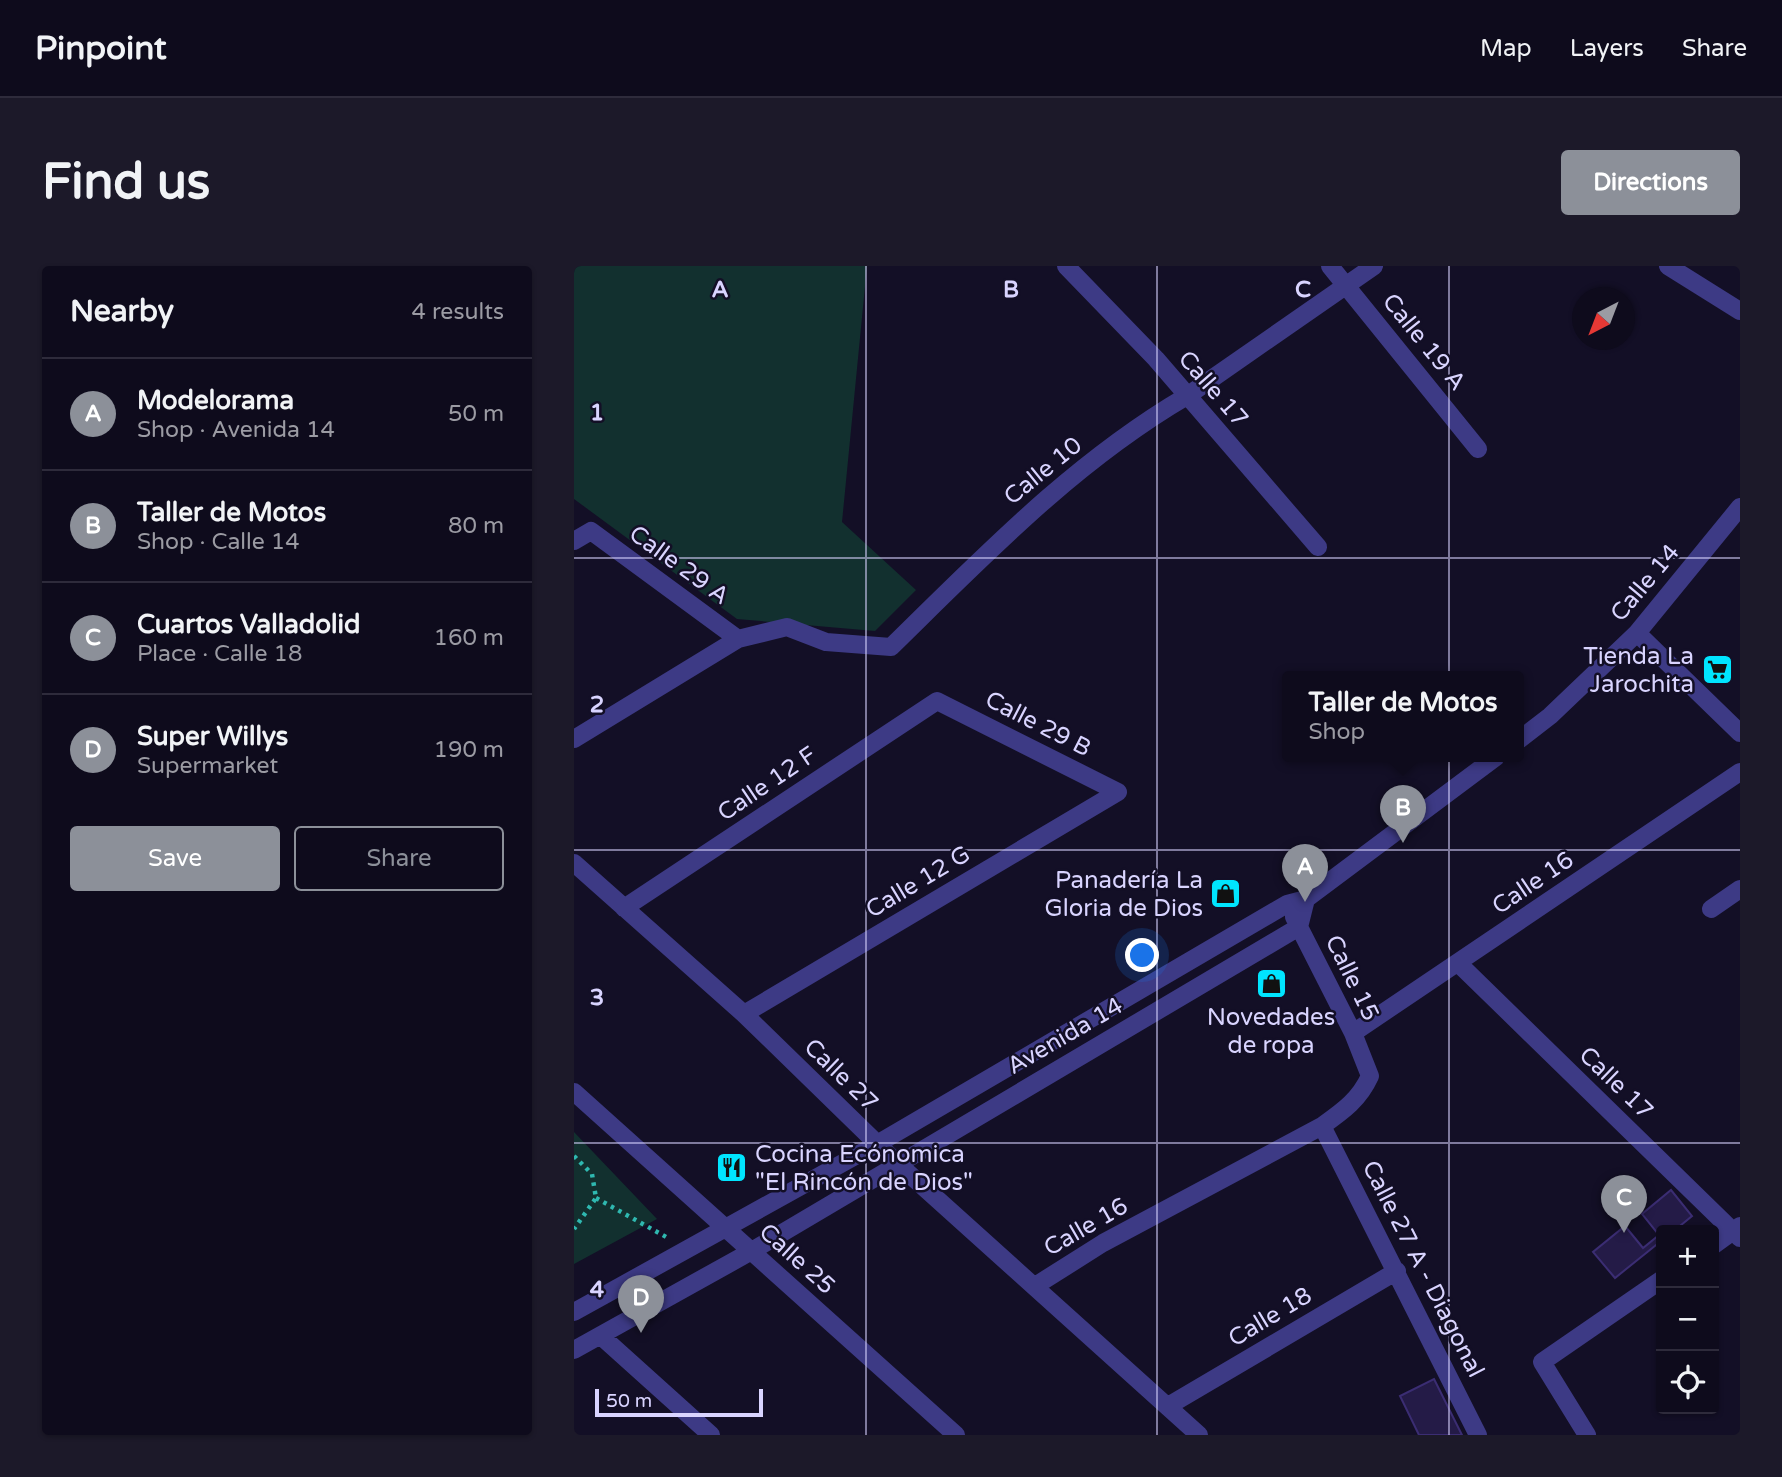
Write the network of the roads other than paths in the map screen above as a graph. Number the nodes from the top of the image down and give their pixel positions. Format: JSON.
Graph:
{"nodes":[{"id":1,"x":1066,"y":266,"type":"edge"},
{"id":2,"x":1330,"y":266,"type":"edge"},
{"id":3,"x":1374,"y":266,"type":"edge"},
{"id":4,"x":1668,"y":266,"type":"edge"},
{"id":5,"x":1347,"y":285,"type":"junction"},
{"id":6,"x":1740,"y":311,"type":"edge"},
{"id":7,"x":1186,"y":396,"type":"junction"},
{"id":8,"x":1478,"y":449,"type":"dead end"},
{"id":9,"x":1740,"y":507,"type":"edge"},
{"id":10,"x":574,"y":541,"type":"edge"},
{"id":11,"x":1318,"y":547,"type":"dead end"},
{"id":12,"x":1637,"y":633,"type":"junction"},
{"id":13,"x":738,"y":639,"type":"junction"},
{"id":14,"x":937,"y":701,"type":"joint"},
{"id":15,"x":1740,"y":733,"type":"edge"},
{"id":16,"x":1524,"y":736,"type":"edge"},
{"id":17,"x":574,"y":739,"type":"edge"},
{"id":18,"x":1489,"y":762,"type":"edge"},
{"id":19,"x":1740,"y":772,"type":"edge"},
{"id":20,"x":1118,"y":792,"type":"joint"},
{"id":21,"x":574,"y":863,"type":"edge"},
{"id":22,"x":1740,"y":889,"type":"edge"},
{"id":23,"x":1306,"y":899,"type":"junction"},
{"id":24,"x":1287,"y":904,"type":"junction"},
{"id":25,"x":624,"y":908,"type":"junction"},
{"id":26,"x":1710,"y":909,"type":"dead end"},
{"id":27,"x":1299,"y":927,"type":"junction"},
{"id":28,"x":1458,"y":963,"type":"junction"},
{"id":29,"x":744,"y":1014,"type":"junction"},
{"id":30,"x":1353,"y":1033,"type":"junction"},
{"id":31,"x":1370,"y":1076,"type":"joint"},
{"id":32,"x":574,"y":1092,"type":"edge"},
{"id":33,"x":1322,"y":1126,"type":"junction"},
{"id":34,"x":877,"y":1144,"type":"junction"},
{"id":35,"x":897,"y":1163,"type":"junction"},
{"id":36,"x":725,"y":1226,"type":"junction"},
{"id":37,"x":1738,"y":1232,"type":"edge"},
{"id":38,"x":1719,"y":1242,"type":"edge"},
{"id":39,"x":750,"y":1252,"type":"junction"},
{"id":40,"x":1397,"y":1271,"type":"junction"},
{"id":41,"x":1656,"y":1283,"type":"edge"},
{"id":42,"x":1035,"y":1286,"type":"junction"},
{"id":43,"x":574,"y":1312,"type":"edge"},
{"id":44,"x":601,"y":1336,"type":"junction"},
{"id":45,"x":574,"y":1350,"type":"edge"},
{"id":46,"x":1168,"y":1406,"type":"junction"},
{"id":47,"x":711,"y":1435,"type":"edge"},
{"id":48,"x":956,"y":1435,"type":"edge"},
{"id":49,"x":1199,"y":1435,"type":"edge"},
{"id":50,"x":1478,"y":1435,"type":"edge"},
{"id":51,"x":1587,"y":1435,"type":"edge"}],
"edges":[{"from":1,"to":7,"type":"street","name":"Calle 17"},
{"from":2,"to":5,"type":"street","name":"Calle 19 A"},
{"from":3,"to":5,"type":"street","name":"Calle 10"},
{"from":4,"to":6,"type":"street"},
{"from":5,"to":7,"type":"street","name":"Calle 10"},
{"from":5,"to":8,"type":"street","name":"Calle 19 A"},
{"from":7,"to":11,"type":"street","name":"Calle 17"},
{"from":7,"to":13,"type":"street","name":"Calle 10"},
{"from":9,"to":12,"type":"street","name":"Calle 14"},
{"from":10,"to":13,"type":"street","name":"Calle 29 A"},
{"from":12,"to":15,"type":"street"},
{"from":12,"to":16,"type":"street","name":"Calle 14"},
{"from":13,"to":17,"type":"street","name":"Calle 10"},
{"from":14,"to":20,"type":"street","name":"Calle 29 B"},
{"from":14,"to":25,"type":"street","name":"Calle 12 F"},
{"from":18,"to":23,"type":"street"},
{"from":19,"to":28,"type":"street","name":"Calle 16"},
{"from":20,"to":29,"type":"street","name":"Calle 12 G"},
{"from":21,"to":25,"type":"street","name":"Calle 27"},
{"from":22,"to":26,"type":"street"},
{"from":23,"to":24,"type":"street","name":"Avenida 14"},
{"from":23,"to":27,"type":"street"},
{"from":24,"to":27,"type":"street","name":"Calle 15"},
{"from":24,"to":34,"type":"street","name":"Avenida 14"},
{"from":25,"to":29,"type":"street","name":"Calle 27"},
{"from":27,"to":30,"type":"street","name":"Calle 15"},
{"from":27,"to":35,"type":"street","name":"Avenida 14"},
{"from":28,"to":30,"type":"street","name":"Calle 16"},
{"from":28,"to":37,"type":"street","name":"Calle 17"},
{"from":29,"to":34,"type":"street","name":"Calle 27"},
{"from":30,"to":31,"type":"street","name":"Calle 15"},
{"from":31,"to":33,"type":"street","name":"Calle 16"},
{"from":32,"to":36,"type":"street","name":"Calle 25"},
{"from":33,"to":40,"type":"street","name":"Calle 27 A - Diagonal"},
{"from":33,"to":42,"type":"street","name":"Calle 16"},
{"from":34,"to":35,"type":"street","name":"Calle 27"},
{"from":34,"to":36,"type":"street","name":"Avenida 14"},
{"from":35,"to":39,"type":"street","name":"Avenida 14"},
{"from":35,"to":42,"type":"street","name":"Calle 27"},
{"from":36,"to":39,"type":"street","name":"Calle 25"},
{"from":36,"to":43,"type":"street","name":"Avenida 14"},
{"from":37,"to":38,"type":"street"},
{"from":39,"to":44,"type":"street","name":"Avenida 14"},
{"from":39,"to":48,"type":"street","name":"Calle 25"},
{"from":40,"to":46,"type":"street","name":"Calle 18"},
{"from":40,"to":50,"type":"street","name":"Calle 27 A - Diagonal"},
{"from":41,"to":51,"type":"street"},
{"from":42,"to":46,"type":"street","name":"Calle 27"},
{"from":44,"to":45,"type":"street","name":"Avenida 14"},
{"from":44,"to":47,"type":"street"},
{"from":46,"to":49,"type":"street","name":"Calle 27"}]}
